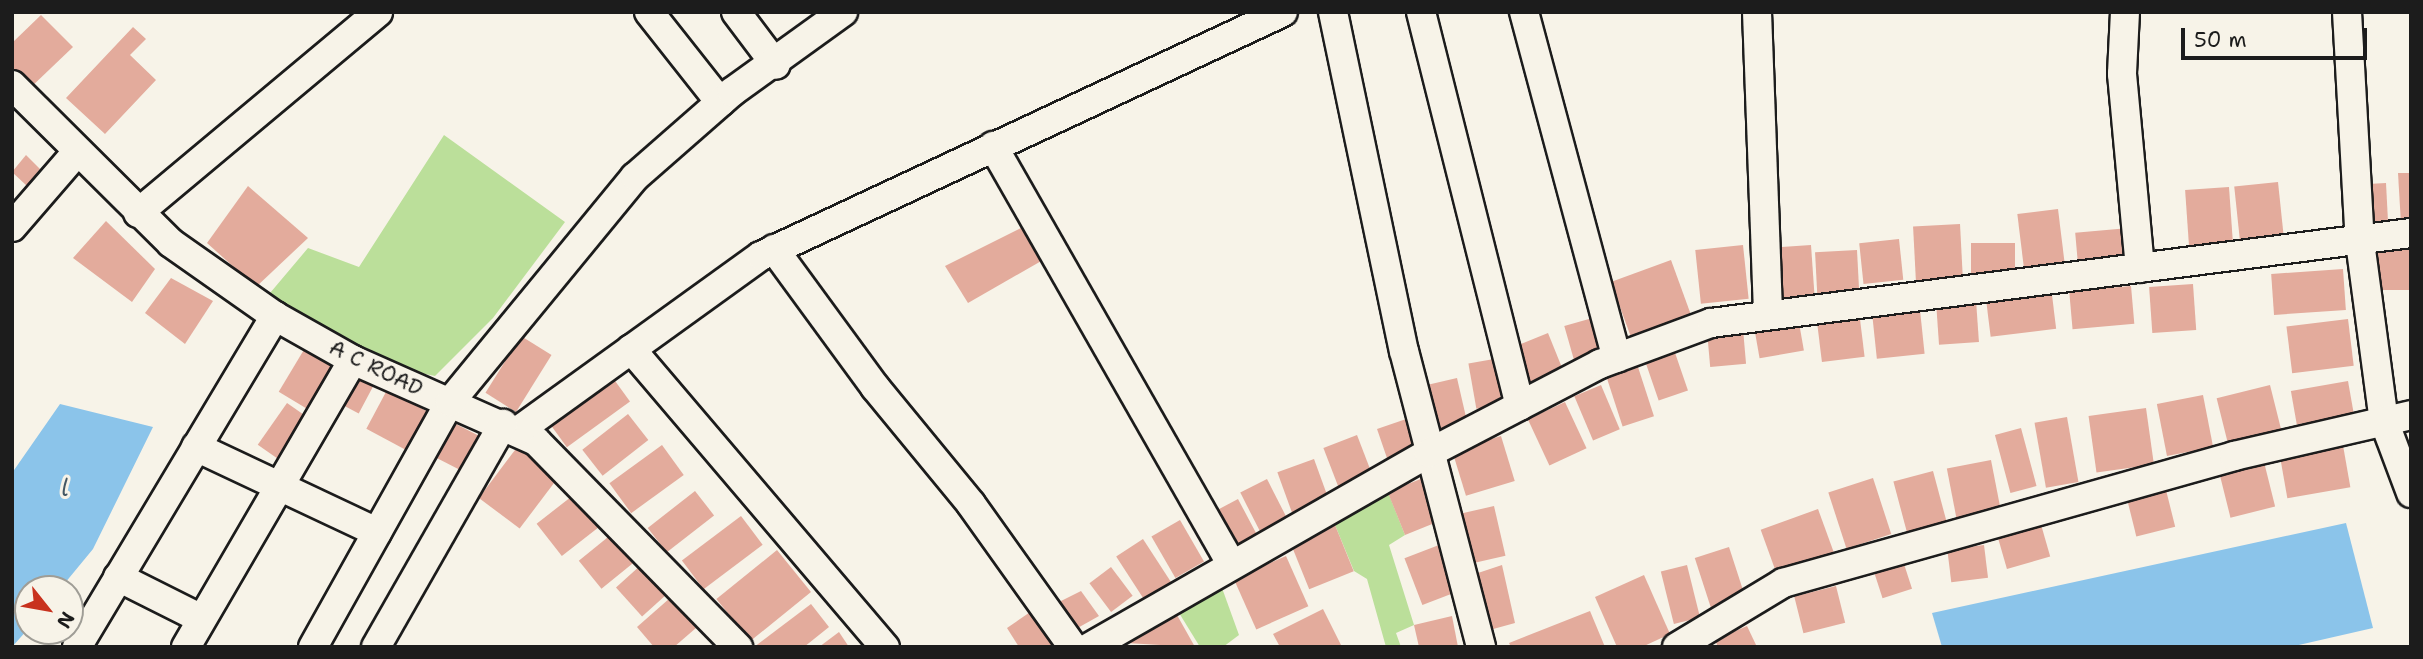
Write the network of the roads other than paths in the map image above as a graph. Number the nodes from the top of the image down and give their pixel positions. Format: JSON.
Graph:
{"nodes":[{"id":1,"x":378,"y":12,"type":"edge"},
{"id":2,"x":649,"y":12,"type":"edge"},
{"id":3,"x":736,"y":12,"type":"edge"},
{"id":4,"x":843,"y":12,"type":"edge"},
{"id":5,"x":1283,"y":12,"type":"edge"},
{"id":6,"x":1333,"y":12,"type":"edge"},
{"id":7,"x":1421,"y":12,"type":"edge"},
{"id":8,"x":1524,"y":12,"type":"edge"},
{"id":9,"x":1757,"y":12,"type":"edge"},
{"id":10,"x":2125,"y":12,"type":"edge"},
{"id":11,"x":2347,"y":12,"type":"edge"},
{"id":12,"x":775,"y":65,"type":"junction"},
{"id":13,"x":12,"y":85,"type":"edge"},
{"id":14,"x":720,"y":103,"type":"junction"},
{"id":15,"x":993,"y":146,"type":"junction"},
{"id":16,"x":76,"y":153,"type":"junction"},
{"id":17,"x":138,"y":213,"type":"junction"},
{"id":18,"x":12,"y":227,"type":"edge"},
{"id":19,"x":2411,"y":233,"type":"edge"},
{"id":20,"x":2360,"y":242,"type":"junction"},
{"id":21,"x":774,"y":249,"type":"junction"},
{"id":22,"x":2140,"y":268,"type":"junction"},
{"id":23,"x":1768,"y":313,"type":"junction"},
{"id":24,"x":275,"y":316,"type":"junction"},
{"id":25,"x":631,"y":349,"type":"junction"},
{"id":26,"x":1617,"y":358,"type":"junction"},
{"id":27,"x":353,"y":360,"type":"junction"},
{"id":28,"x":450,"y":402,"type":"junction"},
{"id":29,"x":1520,"y":406,"type":"junction"},
{"id":30,"x":2411,"y":415,"type":"edge"},
{"id":31,"x":2384,"y":421,"type":"junction"},
{"id":32,"x":510,"y":427,"type":"junction"},
{"id":33,"x":196,"y":447,"type":"junction"},
{"id":34,"x":1429,"y":453,"type":"junction"},
{"id":35,"x":276,"y":489,"type":"junction"},
{"id":36,"x":2411,"y":493,"type":"edge"},
{"id":37,"x":377,"y":532,"type":"junction"},
{"id":38,"x":1232,"y":565,"type":"junction"},
{"id":39,"x":118,"y":577,"type":"junction"},
{"id":40,"x":201,"y":618,"type":"junction"},
{"id":41,"x":77,"y":647,"type":"edge"},
{"id":42,"x":186,"y":647,"type":"edge"},
{"id":43,"x":313,"y":647,"type":"edge"},
{"id":44,"x":376,"y":647,"type":"edge"},
{"id":45,"x":738,"y":647,"type":"edge"},
{"id":46,"x":885,"y":647,"type":"edge"},
{"id":47,"x":1073,"y":647,"type":"edge"},
{"id":48,"x":1090,"y":647,"type":"edge"},
{"id":49,"x":1481,"y":647,"type":"edge"},
{"id":50,"x":1676,"y":647,"type":"edge"}],
"edges":[{"from":1,"to":17,"type":"street"},
{"from":2,"to":14,"type":"street"},
{"from":3,"to":12,"type":"street"},
{"from":4,"to":12,"type":"street"},
{"from":5,"to":15,"type":"street"},
{"from":6,"to":34,"type":"street"},
{"from":7,"to":29,"type":"street"},
{"from":8,"to":26,"type":"street"},
{"from":9,"to":23,"type":"street"},
{"from":10,"to":22,"type":"street"},
{"from":11,"to":20,"type":"street"},
{"from":12,"to":14,"type":"street"},
{"from":13,"to":16,"type":"street","name":"A C ROAD"},
{"from":14,"to":28,"type":"street"},
{"from":15,"to":21,"type":"street"},
{"from":15,"to":38,"type":"street"},
{"from":16,"to":17,"type":"street","name":"A C ROAD"},
{"from":16,"to":18,"type":"street"},
{"from":17,"to":24,"type":"street","name":"A C ROAD"},
{"from":19,"to":20,"type":"street"},
{"from":20,"to":22,"type":"street"},
{"from":20,"to":31,"type":"street"},
{"from":21,"to":25,"type":"street"},
{"from":21,"to":47,"type":"street"},
{"from":22,"to":23,"type":"street"},
{"from":23,"to":26,"type":"street"},
{"from":24,"to":27,"type":"street","name":"A C ROAD"},
{"from":24,"to":33,"type":"street"},
{"from":25,"to":32,"type":"street"},
{"from":25,"to":46,"type":"street"},
{"from":26,"to":29,"type":"street"},
{"from":27,"to":28,"type":"street","name":"A C ROAD"},
{"from":27,"to":35,"type":"street"},
{"from":28,"to":32,"type":"street","name":"A C ROAD"},
{"from":28,"to":37,"type":"street"},
{"from":29,"to":34,"type":"street"},
{"from":30,"to":31,"type":"street"},
{"from":31,"to":36,"type":"street"},
{"from":31,"to":50,"type":"street"},
{"from":32,"to":44,"type":"street"},
{"from":32,"to":45,"type":"street","name":"A C ROAD"},
{"from":33,"to":35,"type":"street"},
{"from":33,"to":39,"type":"street"},
{"from":34,"to":38,"type":"street"},
{"from":34,"to":49,"type":"street"},
{"from":35,"to":37,"type":"street"},
{"from":35,"to":40,"type":"street"},
{"from":37,"to":43,"type":"street"},
{"from":38,"to":48,"type":"street"},
{"from":39,"to":40,"type":"street"},
{"from":39,"to":41,"type":"street"},
{"from":40,"to":42,"type":"street"}]}
